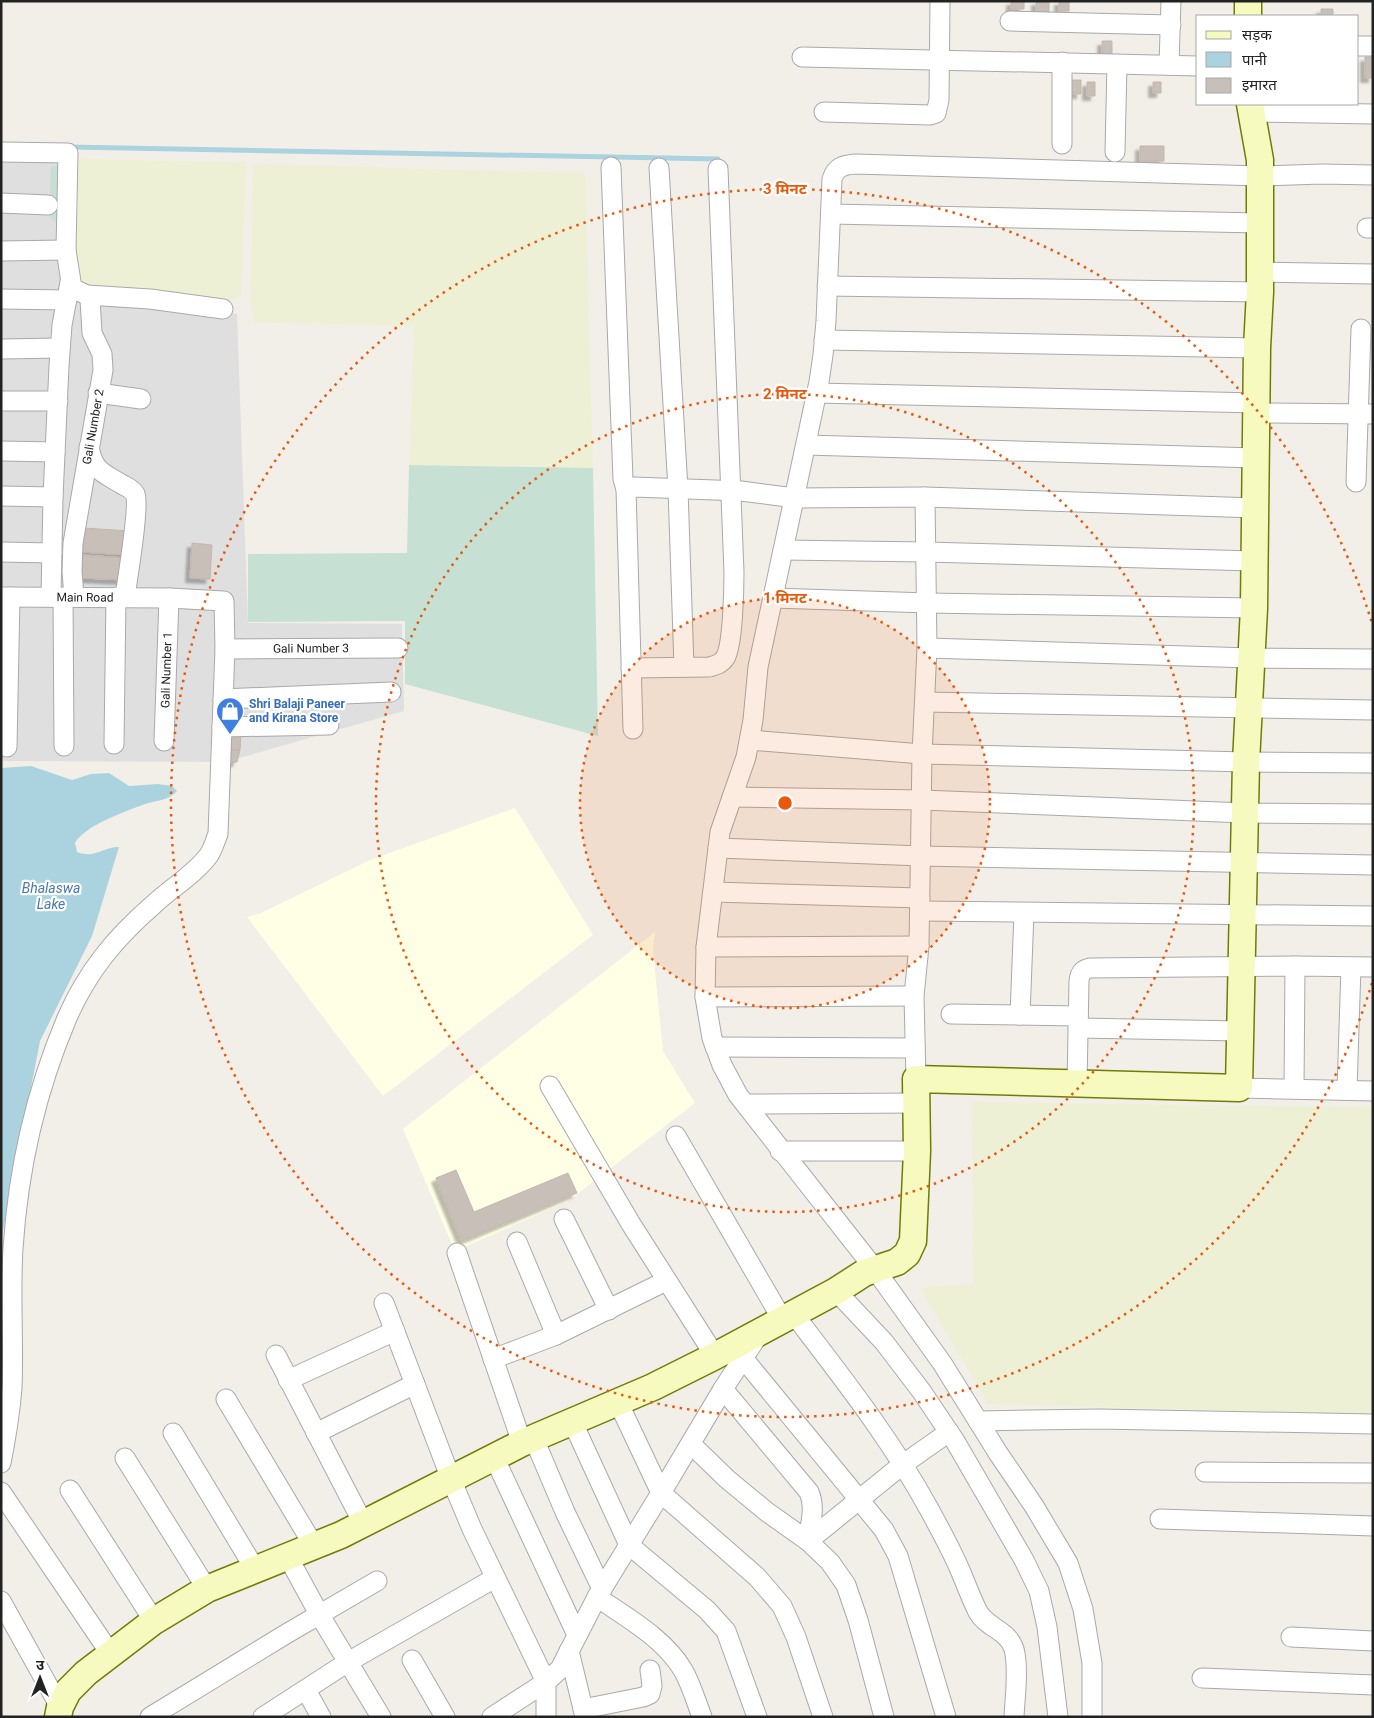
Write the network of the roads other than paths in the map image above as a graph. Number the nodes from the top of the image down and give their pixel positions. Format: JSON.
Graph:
{"nodes":[{"id":1,"x":940,"y":1,"type":"edge"},
{"id":2,"x":1171,"y":1,"type":"edge"},
{"id":3,"x":1248,"y":1,"type":"edge"},
{"id":4,"x":1248,"y":15,"type":"edge"},
{"id":5,"x":1010,"y":21,"type":"dead end"},
{"id":6,"x":1170,"y":25,"type":"junction"},
{"id":7,"x":1359,"y":46,"type":"edge"},
{"id":8,"x":1373,"y":46,"type":"edge"},
{"id":9,"x":802,"y":57,"type":"dead end"},
{"id":10,"x":940,"y":60,"type":"junction"},
{"id":11,"x":1062,"y":62,"type":"junction"},
{"id":12,"x":1117,"y":64,"type":"junction"},
{"id":13,"x":1169,"y":65,"type":"junction"},
{"id":14,"x":1196,"y":66,"type":"edge"},
{"id":15,"x":1251,"y":108,"type":"edge"},
{"id":16,"x":824,"y":112,"type":"dead end"},
{"id":17,"x":1373,"y":114,"type":"edge"},
{"id":18,"x":1062,"y":144,"type":"dead end"},
{"id":19,"x":1,"y":152,"type":"edge"},
{"id":20,"x":1115,"y":152,"type":"dead end"},
{"id":21,"x":611,"y":167,"type":"dead end"},
{"id":22,"x":659,"y":168,"type":"dead end"},
{"id":23,"x":718,"y":169,"type":"dead end"},
{"id":24,"x":1260,"y":169,"type":"junction"},
{"id":25,"x":1373,"y":175,"type":"edge"},
{"id":26,"x":1,"y":203,"type":"edge"},
{"id":27,"x":48,"y":205,"type":"dead end"},
{"id":28,"x":831,"y":214,"type":"junction"},
{"id":29,"x":1259,"y":223,"type":"junction"},
{"id":30,"x":1,"y":250,"type":"edge"},
{"id":31,"x":66,"y":250,"type":"junction"},
{"id":32,"x":1373,"y":274,"type":"edge"},
{"id":33,"x":1260,"y":282,"type":"junction"},
{"id":34,"x":827,"y":286,"type":"junction"},
{"id":35,"x":69,"y":291,"type":"junction"},
{"id":36,"x":87,"y":295,"type":"junction"},
{"id":37,"x":1,"y":299,"type":"edge"},
{"id":38,"x":222,"y":309,"type":"dead end"},
{"id":39,"x":1361,"y":329,"type":"dead end"},
{"id":40,"x":824,"y":340,"type":"junction"},
{"id":41,"x":60,"y":348,"type":"junction"},
{"id":42,"x":1257,"y":348,"type":"junction"},
{"id":43,"x":1,"y":349,"type":"edge"},
{"id":44,"x":98,"y":393,"type":"junction"},
{"id":45,"x":816,"y":393,"type":"junction"},
{"id":46,"x":141,"y":399,"type":"dead end"},
{"id":47,"x":1,"y":401,"type":"edge"},
{"id":48,"x":58,"y":401,"type":"junction"},
{"id":49,"x":1257,"y":408,"type":"junction"},
{"id":50,"x":1365,"y":414,"type":"edge"},
{"id":51,"x":806,"y":445,"type":"junction"},
{"id":52,"x":88,"y":446,"type":"junction"},
{"id":53,"x":1,"y":451,"type":"edge"},
{"id":54,"x":55,"y":452,"type":"junction"},
{"id":55,"x":1256,"y":458,"type":"junction"},
{"id":56,"x":1356,"y":482,"type":"dead end"},
{"id":57,"x":626,"y":488,"type":"junction"},
{"id":58,"x":678,"y":489,"type":"junction"},
{"id":59,"x":729,"y":490,"type":"junction"},
{"id":60,"x":1,"y":496,"type":"edge"},
{"id":61,"x":53,"y":497,"type":"junction"},
{"id":62,"x":925,"y":497,"type":"junction"},
{"id":63,"x":790,"y":498,"type":"junction"},
{"id":64,"x":1256,"y":508,"type":"junction"},
{"id":65,"x":783,"y":550,"type":"junction"},
{"id":66,"x":1,"y":552,"type":"edge"},
{"id":67,"x":926,"y":552,"type":"junction"},
{"id":68,"x":52,"y":553,"type":"junction"},
{"id":69,"x":1254,"y":561,"type":"junction"},
{"id":70,"x":6,"y":597,"type":"edge"},
{"id":71,"x":63,"y":597,"type":"junction"},
{"id":72,"x":121,"y":597,"type":"junction"},
{"id":73,"x":169,"y":598,"type":"junction"},
{"id":74,"x":773,"y":598,"type":"junction"},
{"id":75,"x":928,"y":603,"type":"junction"},
{"id":76,"x":1254,"y":608,"type":"junction"},
{"id":77,"x":398,"y":648,"type":"dead end"},
{"id":78,"x":928,"y":648,"type":"junction"},
{"id":79,"x":224,"y":649,"type":"junction"},
{"id":80,"x":1251,"y":658,"type":"junction"},
{"id":81,"x":1373,"y":658,"type":"edge"},
{"id":82,"x":684,"y":667,"type":"junction"},
{"id":83,"x":632,"y":668,"type":"junction"},
{"id":84,"x":391,"y":692,"type":"dead end"},
{"id":85,"x":223,"y":698,"type":"junction"},
{"id":86,"x":925,"y":702,"type":"junction"},
{"id":87,"x":1249,"y":708,"type":"junction"},
{"id":88,"x":1373,"y":710,"type":"edge"},
{"id":89,"x":329,"y":725,"type":"dead end"},
{"id":90,"x":222,"y":727,"type":"junction"},
{"id":91,"x":633,"y":729,"type":"dead end"},
{"id":92,"x":750,"y":740,"type":"junction"},
{"id":93,"x":164,"y":741,"type":"dead end"},
{"id":94,"x":114,"y":744,"type":"dead end"},
{"id":95,"x":64,"y":746,"type":"dead end"},
{"id":96,"x":7,"y":747,"type":"dead end"},
{"id":97,"x":922,"y":754,"type":"junction"},
{"id":98,"x":1246,"y":762,"type":"junction"},
{"id":99,"x":1373,"y":763,"type":"edge"},
{"id":100,"x":732,"y":798,"type":"junction"},
{"id":101,"x":922,"y":800,"type":"junction"},
{"id":102,"x":1245,"y":813,"type":"junction"},
{"id":103,"x":1373,"y":814,"type":"edge"},
{"id":104,"x":718,"y":848,"type":"junction"},
{"id":105,"x":921,"y":856,"type":"junction"},
{"id":106,"x":1244,"y":862,"type":"junction"},
{"id":107,"x":1373,"y":865,"type":"edge"},
{"id":108,"x":713,"y":892,"type":"junction"},
{"id":109,"x":920,"y":904,"type":"junction"},
{"id":110,"x":1024,"y":913,"type":"junction"},
{"id":111,"x":1243,"y":916,"type":"junction"},
{"id":112,"x":1373,"y":916,"type":"edge"},
{"id":113,"x":919,"y":946,"type":"junction"},
{"id":114,"x":706,"y":947,"type":"junction"},
{"id":115,"x":1295,"y":966,"type":"junction"},
{"id":116,"x":1243,"y":967,"type":"junction"},
{"id":117,"x":1351,"y":967,"type":"junction"},
{"id":118,"x":1373,"y":967,"type":"edge"},
{"id":119,"x":914,"y":996,"type":"junction"},
{"id":120,"x":705,"y":997,"type":"junction"},
{"id":121,"x":951,"y":1014,"type":"dead end"},
{"id":122,"x":1020,"y":1015,"type":"junction"},
{"id":123,"x":1078,"y":1022,"type":"junction"},
{"id":124,"x":1240,"y":1031,"type":"junction"},
{"id":125,"x":715,"y":1047,"type":"junction"},
{"id":126,"x":915,"y":1048,"type":"junction"},
{"id":127,"x":1077,"y":1084,"type":"junction"},
{"id":128,"x":550,"y":1086,"type":"dead end"},
{"id":129,"x":1239,"y":1088,"type":"junction"},
{"id":130,"x":1294,"y":1090,"type":"junction"},
{"id":131,"x":1347,"y":1090,"type":"junction"},
{"id":132,"x":916,"y":1091,"type":"junction"},
{"id":133,"x":1373,"y":1091,"type":"edge"},
{"id":134,"x":746,"y":1104,"type":"junction"},
{"id":135,"x":676,"y":1136,"type":"dead end"},
{"id":136,"x":780,"y":1151,"type":"junction"},
{"id":137,"x":916,"y":1151,"type":"junction"},
{"id":138,"x":564,"y":1219,"type":"dead end"},
{"id":139,"x":517,"y":1242,"type":"dead end"},
{"id":140,"x":457,"y":1253,"type":"dead end"},
{"id":141,"x":856,"y":1279,"type":"junction"},
{"id":142,"x":666,"y":1281,"type":"junction"},
{"id":143,"x":384,"y":1303,"type":"dead end"},
{"id":144,"x":609,"y":1310,"type":"junction"},
{"id":145,"x":788,"y":1316,"type":"junction"},
{"id":146,"x":395,"y":1331,"type":"junction"},
{"id":147,"x":760,"y":1333,"type":"junction"},
{"id":148,"x":556,"y":1336,"type":"junction"},
{"id":149,"x":276,"y":1355,"type":"dead end"},
{"id":150,"x":715,"y":1356,"type":"junction"},
{"id":151,"x":743,"y":1358,"type":"junction"},
{"id":152,"x":493,"y":1359,"type":"junction"},
{"id":153,"x":288,"y":1380,"type":"junction"},
{"id":154,"x":415,"y":1384,"type":"junction"},
{"id":155,"x":723,"y":1389,"type":"junction"},
{"id":156,"x":226,"y":1399,"type":"dead end"},
{"id":157,"x":618,"y":1402,"type":"junction"},
{"id":158,"x":978,"y":1421,"type":"junction"},
{"id":159,"x":573,"y":1422,"type":"junction"},
{"id":160,"x":1373,"y":1424,"type":"edge"},
{"id":161,"x":949,"y":1432,"type":"junction"},
{"id":162,"x":173,"y":1433,"type":"dead end"},
{"id":163,"x":316,"y":1433,"type":"junction"},
{"id":164,"x":528,"y":1441,"type":"junction"},
{"id":165,"x":691,"y":1444,"type":"junction"},
{"id":166,"x":494,"y":1457,"type":"junction"},
{"id":167,"x":125,"y":1458,"type":"dead end"},
{"id":168,"x":1,"y":1463,"type":"edge"},
{"id":169,"x":902,"y":1465,"type":"junction"},
{"id":170,"x":1204,"y":1472,"type":"dead end"},
{"id":171,"x":1373,"y":1473,"type":"edge"},
{"id":172,"x":451,"y":1479,"type":"junction"},
{"id":173,"x":70,"y":1490,"type":"dead end"},
{"id":174,"x":1,"y":1492,"type":"edge"},
{"id":175,"x":662,"y":1493,"type":"junction"},
{"id":176,"x":859,"y":1500,"type":"junction"},
{"id":177,"x":1160,"y":1520,"type":"dead end"},
{"id":178,"x":363,"y":1523,"type":"junction"},
{"id":179,"x":1373,"y":1526,"type":"edge"},
{"id":180,"x":808,"y":1541,"type":"junction"},
{"id":181,"x":629,"y":1545,"type":"junction"},
{"id":182,"x":314,"y":1546,"type":"junction"},
{"id":183,"x":288,"y":1557,"type":"junction"},
{"id":184,"x":255,"y":1569,"type":"junction"},
{"id":185,"x":495,"y":1578,"type":"junction"},
{"id":186,"x":377,"y":1581,"type":"dead end"},
{"id":187,"x":207,"y":1589,"type":"junction"},
{"id":188,"x":599,"y":1593,"type":"junction"},
{"id":189,"x":1,"y":1601,"type":"edge"},
{"id":190,"x":319,"y":1614,"type":"junction"},
{"id":191,"x":154,"y":1621,"type":"junction"},
{"id":192,"x":1291,"y":1637,"type":"dead end"},
{"id":193,"x":1373,"y":1640,"type":"edge"},
{"id":194,"x":573,"y":1643,"type":"junction"},
{"id":195,"x":110,"y":1653,"type":"junction"},
{"id":196,"x":412,"y":1660,"type":"dead end"},
{"id":197,"x":348,"y":1662,"type":"junction"},
{"id":198,"x":650,"y":1670,"type":"dead end"},
{"id":199,"x":1202,"y":1678,"type":"dead end"},
{"id":200,"x":546,"y":1682,"type":"junction"},
{"id":201,"x":1373,"y":1685,"type":"edge"},
{"id":202,"x":306,"y":1690,"type":"junction"},
{"id":203,"x":59,"y":1712,"type":"edge"},
{"id":204,"x":584,"y":1713,"type":"edge"},
{"id":205,"x":502,"y":1714,"type":"edge"},
{"id":206,"x":150,"y":1717,"type":"edge"},
{"id":207,"x":263,"y":1717,"type":"edge"},
{"id":208,"x":321,"y":1717,"type":"edge"},
{"id":209,"x":381,"y":1717,"type":"edge"},
{"id":210,"x":445,"y":1717,"type":"edge"},
{"id":211,"x":546,"y":1717,"type":"edge"},
{"id":212,"x":702,"y":1717,"type":"edge"},
{"id":213,"x":757,"y":1717,"type":"edge"},
{"id":214,"x":823,"y":1717,"type":"edge"},
{"id":215,"x":884,"y":1717,"type":"edge"},
{"id":216,"x":946,"y":1717,"type":"edge"},
{"id":217,"x":1014,"y":1717,"type":"edge"},
{"id":218,"x":1058,"y":1717,"type":"edge"},
{"id":219,"x":1092,"y":1717,"type":"edge"}],
"edges":[{"from":1,"to":10,"type":"street"},
{"from":2,"to":6,"type":"street"},
{"from":3,"to":4,"type":"street"},
{"from":5,"to":6,"type":"street"},
{"from":6,"to":13,"type":"street"},
{"from":7,"to":8,"type":"street"},
{"from":9,"to":10,"type":"street"},
{"from":10,"to":11,"type":"street"},
{"from":10,"to":16,"type":"street"},
{"from":11,"to":12,"type":"street"},
{"from":11,"to":18,"type":"street"},
{"from":12,"to":13,"type":"street"},
{"from":12,"to":20,"type":"street"},
{"from":13,"to":14,"type":"street"},
{"from":15,"to":17,"type":"street"},
{"from":15,"to":24,"type":"street"},
{"from":19,"to":31,"type":"street"},
{"from":21,"to":57,"type":"street"},
{"from":22,"to":58,"type":"street"},
{"from":23,"to":59,"type":"street"},
{"from":24,"to":25,"type":"street"},
{"from":24,"to":28,"type":"street"},
{"from":24,"to":29,"type":"street"},
{"from":26,"to":27,"type":"street"},
{"from":28,"to":29,"type":"street"},
{"from":28,"to":34,"type":"street"},
{"from":29,"to":33,"type":"street"},
{"from":30,"to":31,"type":"street"},
{"from":31,"to":35,"type":"street"},
{"from":32,"to":33,"type":"street"},
{"from":33,"to":34,"type":"street"},
{"from":33,"to":42,"type":"street"},
{"from":34,"to":40,"type":"street"},
{"from":35,"to":36,"type":"street"},
{"from":35,"to":37,"type":"street"},
{"from":35,"to":41,"type":"street"},
{"from":36,"to":38,"type":"street"},
{"from":36,"to":44,"type":"street","name":"Gali Number 2"},
{"from":39,"to":50,"type":"street"},
{"from":40,"to":42,"type":"street"},
{"from":40,"to":45,"type":"street"},
{"from":41,"to":43,"type":"street"},
{"from":41,"to":48,"type":"street"},
{"from":42,"to":49,"type":"street"},
{"from":44,"to":46,"type":"street"},
{"from":44,"to":52,"type":"street","name":"Gali Number 2"},
{"from":45,"to":49,"type":"street"},
{"from":45,"to":51,"type":"street"},
{"from":47,"to":48,"type":"street"},
{"from":48,"to":54,"type":"street"},
{"from":49,"to":50,"type":"street"},
{"from":49,"to":55,"type":"street"},
{"from":50,"to":56,"type":"street"},
{"from":51,"to":55,"type":"street"},
{"from":51,"to":63,"type":"street"},
{"from":52,"to":71,"type":"street"},
{"from":52,"to":72,"type":"street","name":"Gali Number 2"},
{"from":53,"to":54,"type":"street"},
{"from":54,"to":61,"type":"street"},
{"from":55,"to":64,"type":"street"},
{"from":57,"to":58,"type":"street"},
{"from":57,"to":83,"type":"street"},
{"from":58,"to":59,"type":"street"},
{"from":58,"to":82,"type":"street"},
{"from":59,"to":63,"type":"street"},
{"from":59,"to":82,"type":"street"},
{"from":60,"to":61,"type":"street"},
{"from":61,"to":68,"type":"street"},
{"from":62,"to":63,"type":"street"},
{"from":62,"to":64,"type":"street"},
{"from":62,"to":67,"type":"street"},
{"from":63,"to":65,"type":"street"},
{"from":64,"to":69,"type":"street"},
{"from":65,"to":67,"type":"street"},
{"from":65,"to":74,"type":"street"},
{"from":66,"to":68,"type":"street"},
{"from":67,"to":69,"type":"street"},
{"from":67,"to":75,"type":"street"},
{"from":68,"to":71,"type":"street"},
{"from":69,"to":76,"type":"street"},
{"from":70,"to":71,"type":"street","name":"Main Road"},
{"from":70,"to":96,"type":"street"},
{"from":71,"to":72,"type":"street","name":"Main Road"},
{"from":71,"to":95,"type":"street"},
{"from":72,"to":73,"type":"street","name":"Main Road"},
{"from":72,"to":94,"type":"street","name":"Gali Number 2"},
{"from":73,"to":79,"type":"street","name":"Main Road"},
{"from":73,"to":93,"type":"street","name":"Gali Number 1"},
{"from":74,"to":75,"type":"street"},
{"from":74,"to":92,"type":"street"},
{"from":75,"to":76,"type":"street"},
{"from":75,"to":78,"type":"street"},
{"from":76,"to":80,"type":"street"},
{"from":77,"to":79,"type":"street","name":"Gali Number 3"},
{"from":78,"to":80,"type":"street"},
{"from":78,"to":86,"type":"street"},
{"from":79,"to":85,"type":"street"},
{"from":80,"to":81,"type":"street"},
{"from":80,"to":87,"type":"street"},
{"from":82,"to":83,"type":"street"},
{"from":83,"to":91,"type":"street"},
{"from":84,"to":85,"type":"street"},
{"from":85,"to":90,"type":"street"},
{"from":86,"to":87,"type":"street"},
{"from":86,"to":97,"type":"street"},
{"from":87,"to":88,"type":"street"},
{"from":87,"to":98,"type":"street"},
{"from":89,"to":90,"type":"street"},
{"from":90,"to":168,"type":"street"},
{"from":92,"to":97,"type":"street"},
{"from":92,"to":100,"type":"street"},
{"from":97,"to":98,"type":"street"},
{"from":97,"to":101,"type":"street"},
{"from":98,"to":99,"type":"street"},
{"from":98,"to":102,"type":"street"},
{"from":100,"to":101,"type":"street"},
{"from":100,"to":104,"type":"street"},
{"from":101,"to":102,"type":"street"},
{"from":101,"to":105,"type":"street"},
{"from":102,"to":103,"type":"street"},
{"from":102,"to":106,"type":"street"},
{"from":104,"to":105,"type":"street"},
{"from":104,"to":108,"type":"street"},
{"from":105,"to":106,"type":"street"},
{"from":105,"to":109,"type":"street"},
{"from":106,"to":107,"type":"street"},
{"from":106,"to":111,"type":"street"},
{"from":108,"to":109,"type":"street"},
{"from":108,"to":114,"type":"street"},
{"from":109,"to":110,"type":"street"},
{"from":109,"to":113,"type":"street"},
{"from":110,"to":111,"type":"street"},
{"from":110,"to":122,"type":"street"},
{"from":111,"to":112,"type":"street"},
{"from":111,"to":116,"type":"street"},
{"from":113,"to":114,"type":"street"},
{"from":113,"to":119,"type":"street"},
{"from":114,"to":120,"type":"street"},
{"from":115,"to":116,"type":"street"},
{"from":115,"to":117,"type":"street"},
{"from":115,"to":130,"type":"street"},
{"from":116,"to":123,"type":"street"},
{"from":116,"to":124,"type":"street"},
{"from":117,"to":118,"type":"street"},
{"from":117,"to":131,"type":"street"},
{"from":119,"to":120,"type":"street"},
{"from":119,"to":126,"type":"street"},
{"from":120,"to":125,"type":"street"},
{"from":121,"to":122,"type":"street"},
{"from":122,"to":123,"type":"street"},
{"from":123,"to":124,"type":"street"},
{"from":123,"to":127,"type":"street"},
{"from":124,"to":129,"type":"street"},
{"from":125,"to":126,"type":"street"},
{"from":125,"to":134,"type":"street"},
{"from":126,"to":132,"type":"street"},
{"from":127,"to":129,"type":"street"},
{"from":127,"to":132,"type":"street"},
{"from":128,"to":142,"type":"street"},
{"from":129,"to":130,"type":"street"},
{"from":130,"to":131,"type":"street"},
{"from":131,"to":133,"type":"street"},
{"from":132,"to":134,"type":"street"},
{"from":132,"to":137,"type":"street"},
{"from":134,"to":136,"type":"street"},
{"from":135,"to":145,"type":"street"},
{"from":136,"to":137,"type":"street"},
{"from":136,"to":141,"type":"street"},
{"from":137,"to":141,"type":"street"},
{"from":138,"to":144,"type":"street"},
{"from":139,"to":148,"type":"street"},
{"from":140,"to":152,"type":"street"},
{"from":141,"to":145,"type":"street"},
{"from":141,"to":158,"type":"street"},
{"from":141,"to":161,"type":"street"},
{"from":142,"to":144,"type":"street"},
{"from":142,"to":150,"type":"street"},
{"from":143,"to":146,"type":"street"},
{"from":144,"to":148,"type":"street"},
{"from":145,"to":147,"type":"street"},
{"from":145,"to":169,"type":"street"},
{"from":146,"to":153,"type":"street"},
{"from":146,"to":154,"type":"street"},
{"from":147,"to":150,"type":"street"},
{"from":147,"to":151,"type":"street"},
{"from":148,"to":152,"type":"street"},
{"from":149,"to":153,"type":"street"},
{"from":150,"to":157,"type":"street"},
{"from":151,"to":155,"type":"street"},
{"from":151,"to":176,"type":"street"},
{"from":152,"to":164,"type":"street"},
{"from":153,"to":163,"type":"street"},
{"from":154,"to":163,"type":"street"},
{"from":154,"to":172,"type":"street"},
{"from":155,"to":165,"type":"street"},
{"from":155,"to":180,"type":"street"},
{"from":156,"to":182,"type":"street"},
{"from":157,"to":159,"type":"street"},
{"from":157,"to":175,"type":"street"},
{"from":158,"to":160,"type":"street"},
{"from":158,"to":219,"type":"street"},
{"from":159,"to":164,"type":"street"},
{"from":159,"to":181,"type":"street"},
{"from":161,"to":169,"type":"street"},
{"from":161,"to":218,"type":"street"},
{"from":162,"to":184,"type":"street"},
{"from":163,"to":178,"type":"street"},
{"from":164,"to":166,"type":"street"},
{"from":164,"to":188,"type":"street"},
{"from":165,"to":175,"type":"street"},
{"from":165,"to":180,"type":"street"},
{"from":166,"to":172,"type":"street"},
{"from":166,"to":194,"type":"street"},
{"from":167,"to":187,"type":"street"},
{"from":169,"to":176,"type":"street"},
{"from":169,"to":217,"type":"street"},
{"from":170,"to":171,"type":"street"},
{"from":172,"to":178,"type":"street"},
{"from":172,"to":185,"type":"street"},
{"from":173,"to":191,"type":"street"},
{"from":174,"to":195,"type":"street"},
{"from":175,"to":181,"type":"street"},
{"from":175,"to":214,"type":"street"},
{"from":176,"to":180,"type":"street"},
{"from":176,"to":216,"type":"street"},
{"from":177,"to":179,"type":"street"},
{"from":178,"to":182,"type":"street"},
{"from":180,"to":215,"type":"street"},
{"from":181,"to":188,"type":"street"},
{"from":181,"to":213,"type":"street"},
{"from":182,"to":183,"type":"street"},
{"from":183,"to":184,"type":"street"},
{"from":183,"to":190,"type":"street"},
{"from":184,"to":187,"type":"street"},
{"from":185,"to":197,"type":"street"},
{"from":185,"to":200,"type":"street"},
{"from":186,"to":190,"type":"street"},
{"from":187,"to":191,"type":"street"},
{"from":188,"to":194,"type":"street"},
{"from":188,"to":212,"type":"street"},
{"from":189,"to":203,"type":"street"},
{"from":190,"to":197,"type":"street"},
{"from":190,"to":206,"type":"street"},
{"from":191,"to":195,"type":"street"},
{"from":192,"to":193,"type":"street"},
{"from":194,"to":200,"type":"street"},
{"from":194,"to":204,"type":"street"},
{"from":195,"to":203,"type":"street"},
{"from":196,"to":210,"type":"street"},
{"from":197,"to":202,"type":"street"},
{"from":197,"to":209,"type":"street"},
{"from":198,"to":204,"type":"street"},
{"from":199,"to":201,"type":"street"},
{"from":200,"to":205,"type":"street"},
{"from":200,"to":211,"type":"street"},
{"from":202,"to":207,"type":"street"},
{"from":202,"to":208,"type":"street"}]}
